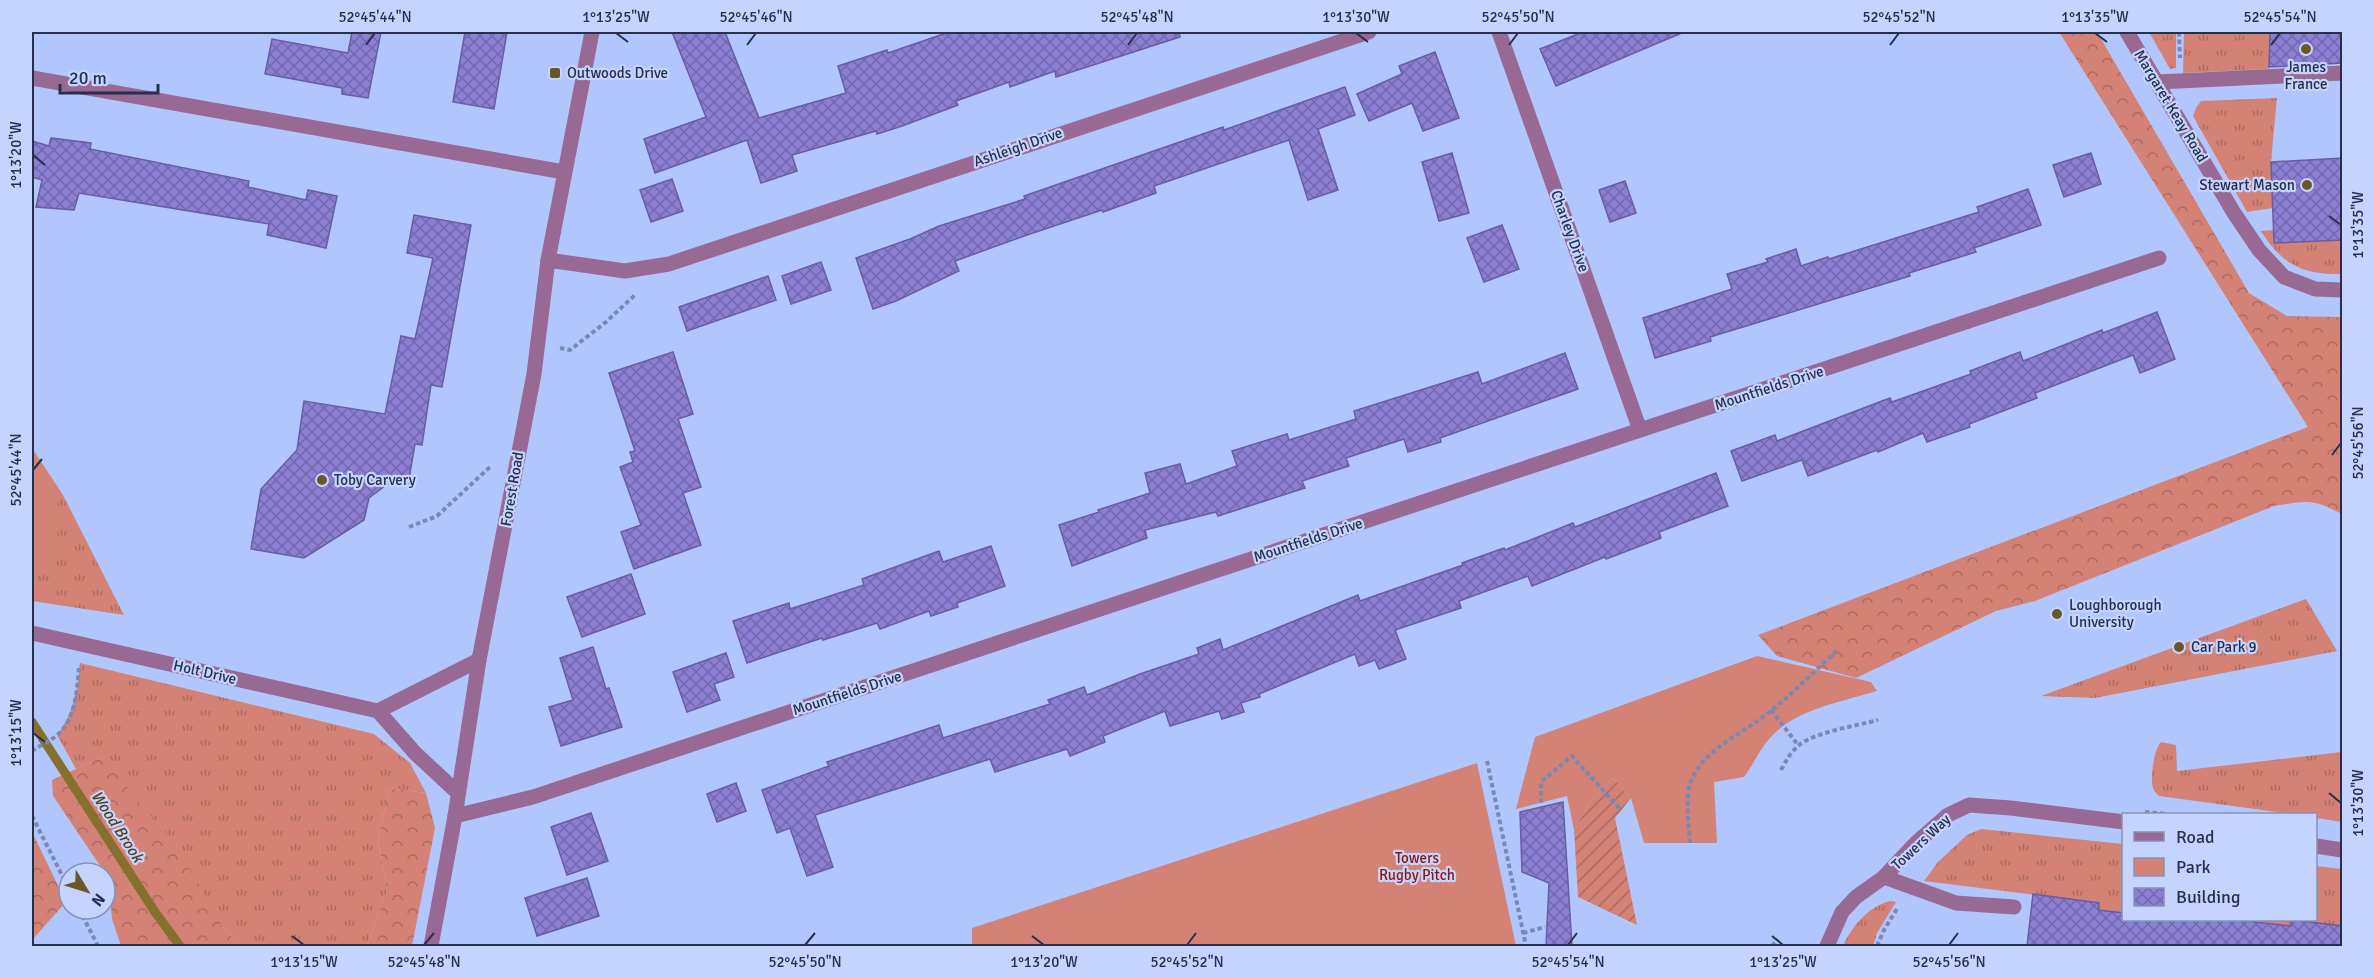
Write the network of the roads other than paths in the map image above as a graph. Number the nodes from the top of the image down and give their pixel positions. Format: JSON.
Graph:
{"nodes":[{"id":1,"x":592,"y":32,"type":"edge"},
{"id":2,"x":1368,"y":32,"type":"edge"},
{"id":3,"x":1499,"y":32,"type":"edge"},
{"id":4,"x":2127,"y":32,"type":"edge"},
{"id":5,"x":2343,"y":73,"type":"edge"},
{"id":6,"x":32,"y":78,"type":"edge"},
{"id":7,"x":2158,"y":82,"type":"junction"},
{"id":8,"x":564,"y":172,"type":"junction"},
{"id":9,"x":2159,"y":258,"type":"dead end"},
{"id":10,"x":548,"y":260,"type":"junction"},
{"id":11,"x":2343,"y":290,"type":"edge"},
{"id":12,"x":1640,"y":430,"type":"junction"},
{"id":13,"x":32,"y":633,"type":"edge"},
{"id":14,"x":479,"y":660,"type":"junction"},
{"id":15,"x":378,"y":711,"type":"junction"},
{"id":16,"x":458,"y":793,"type":"junction"},
{"id":17,"x":455,"y":816,"type":"junction"},
{"id":18,"x":2122,"y":822,"type":"edge"},
{"id":19,"x":2317,"y":846,"type":"edge"},
{"id":20,"x":2343,"y":850,"type":"edge"},
{"id":21,"x":1884,"y":877,"type":"junction"},
{"id":22,"x":2013,"y":907,"type":"dead end"},
{"id":23,"x":431,"y":946,"type":"edge"},
{"id":24,"x":1827,"y":946,"type":"edge"}],
"edges":[{"from":1,"to":8,"type":"street","name":"Forest Road"},
{"from":2,"to":10,"type":"street","name":"Ashleigh Drive"},
{"from":3,"to":12,"type":"street","name":"Charley Drive"},
{"from":4,"to":7,"type":"street","name":"Margaret Keay Road"},
{"from":5,"to":7,"type":"street"},
{"from":6,"to":8,"type":"street"},
{"from":7,"to":11,"type":"street","name":"Margaret Keay Road"},
{"from":8,"to":10,"type":"street","name":"Forest Road"},
{"from":9,"to":12,"type":"street","name":"Mountfields Drive"},
{"from":10,"to":14,"type":"street","name":"Forest Road"},
{"from":12,"to":17,"type":"street","name":"Mountfields Drive"},
{"from":13,"to":15,"type":"street","name":"Holt Drive"},
{"from":14,"to":15,"type":"street"},
{"from":14,"to":16,"type":"street","name":"Forest Road"},
{"from":15,"to":16,"type":"street"},
{"from":16,"to":17,"type":"street","name":"Forest Road"},
{"from":17,"to":23,"type":"street","name":"Forest Road"},
{"from":18,"to":21,"type":"street","name":"Towers Way"},
{"from":19,"to":20,"type":"street"},
{"from":21,"to":22,"type":"street"},
{"from":21,"to":24,"type":"street","name":"Towers Way"}]}
